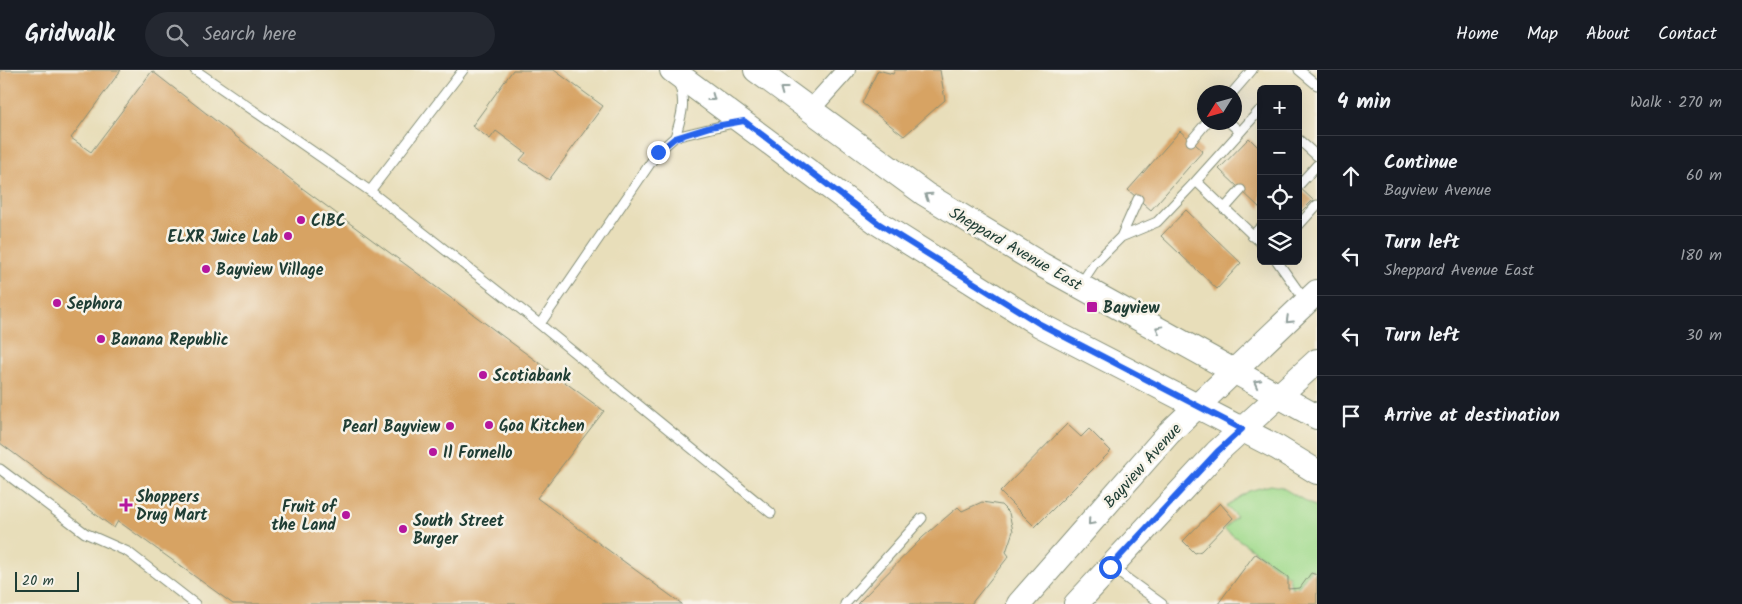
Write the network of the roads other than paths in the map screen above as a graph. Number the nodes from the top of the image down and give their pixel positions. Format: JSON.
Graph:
{"nodes":[{"id":1,"x":195,"y":70,"type":"edge"},
{"id":2,"x":463,"y":70,"type":"edge"},
{"id":3,"x":673,"y":70,"type":"edge"},
{"id":4,"x":756,"y":70,"type":"edge"},
{"id":5,"x":846,"y":70,"type":"edge"},
{"id":6,"x":1252,"y":70,"type":"edge"},
{"id":7,"x":1299,"y":70,"type":"edge"},
{"id":8,"x":1239,"y":85,"type":"edge"},
{"id":9,"x":1317,"y":85,"type":"edge"},
{"id":10,"x":810,"y":110,"type":"junction"},
{"id":11,"x":1257,"y":113,"type":"edge"},
{"id":12,"x":744,"y":121,"type":"junction"},
{"id":13,"x":1200,"y":130,"type":"edge"},
{"id":14,"x":1240,"y":132,"type":"joint"},
{"id":15,"x":675,"y":138,"type":"junction"},
{"id":16,"x":1191,"y":141,"type":"dead end"},
{"id":17,"x":1302,"y":143,"type":"edge"},
{"id":18,"x":1317,"y":156,"type":"edge"},
{"id":19,"x":1317,"y":165,"type":"edge"},
{"id":20,"x":1196,"y":182,"type":"junction"},
{"id":21,"x":1302,"y":182,"type":"edge"},
{"id":22,"x":1241,"y":190,"type":"dead end"},
{"id":23,"x":370,"y":191,"type":"junction"},
{"id":24,"x":1138,"y":199,"type":"dead end"},
{"id":25,"x":1317,"y":205,"type":"edge"},
{"id":26,"x":1224,"y":209,"type":"junction"},
{"id":27,"x":1302,"y":222,"type":"edge"},
{"id":28,"x":1257,"y":231,"type":"edge"},
{"id":29,"x":1252,"y":236,"type":"junction"},
{"id":30,"x":1121,"y":237,"type":"junction"},
{"id":31,"x":1257,"y":240,"type":"edge"},
{"id":32,"x":1281,"y":265,"type":"edge"},
{"id":33,"x":1080,"y":286,"type":"junction"},
{"id":34,"x":1312,"y":297,"type":"edge"},
{"id":35,"x":540,"y":324,"type":"junction"},
{"id":36,"x":1317,"y":362,"type":"edge"},
{"id":37,"x":1234,"y":371,"type":"junction"},
{"id":38,"x":1280,"y":396,"type":"junction"},
{"id":39,"x":1198,"y":405,"type":"junction"},
{"id":40,"x":1317,"y":417,"type":"edge"},
{"id":41,"x":1242,"y":429,"type":"junction"},
{"id":42,"x":0,"y":469,"type":"edge"},
{"id":43,"x":1317,"y":472,"type":"edge"},
{"id":44,"x":771,"y":513,"type":"dead end"},
{"id":45,"x":922,"y":518,"type":"dead end"},
{"id":46,"x":1110,"y":567,"type":"junction"},
{"id":47,"x":196,"y":604,"type":"edge"},
{"id":48,"x":845,"y":604,"type":"edge"},
{"id":49,"x":1019,"y":604,"type":"edge"},
{"id":50,"x":1076,"y":604,"type":"edge"},
{"id":51,"x":1162,"y":604,"type":"edge"}],
"edges":[{"from":1,"to":23,"type":"lane"},
{"from":2,"to":23,"type":"lane"},
{"from":3,"to":12,"type":"main road","one_way":true},
{"from":3,"to":15,"type":"lane"},
{"from":10,"to":4,"type":"main road","name":"Sheppard Avenue East","one_way":true},
{"from":5,"to":10,"type":"street"},
{"from":6,"to":8,"type":"lane"},
{"from":7,"to":9,"type":"lane"},
{"from":33,"to":10,"type":"main road","name":"Sheppard Avenue East","one_way":true},
{"from":11,"to":14,"type":"lane"},
{"from":12,"to":15,"type":"lane"},
{"from":12,"to":39,"type":"main road"},
{"from":13,"to":16,"type":"lane"},
{"from":14,"to":20,"type":"lane"},
{"from":15,"to":35,"type":"lane"},
{"from":17,"to":18,"type":"lane"},
{"from":19,"to":21,"type":"lane"},
{"from":20,"to":26,"type":"lane"},
{"from":20,"to":30,"type":"lane"},
{"from":22,"to":26,"type":"lane"},
{"from":23,"to":35,"type":"lane"},
{"from":24,"to":30,"type":"lane"},
{"from":25,"to":27,"type":"lane"},
{"from":26,"to":29,"type":"lane"},
{"from":28,"to":29,"type":"lane"},
{"from":29,"to":31,"type":"lane"},
{"from":30,"to":33,"type":"lane"},
{"from":32,"to":34,"type":"lane"},
{"from":37,"to":33,"type":"main road","name":"Sheppard Avenue East","one_way":true},
{"from":34,"to":37,"type":"main road","name":"Bayview Avenue","one_way":true},
{"from":35,"to":44,"type":"lane"},
{"from":36,"to":38,"type":"main road"},
{"from":38,"to":37,"type":"main road","name":"Sheppard Avenue East","one_way":true},
{"from":37,"to":39,"type":"main road","name":"Bayview Avenue"},
{"from":38,"to":40,"type":"main road","name":"Sheppard Avenue East"},
{"from":38,"to":41,"type":"main road"},
{"from":39,"to":41,"type":"main road"},
{"from":39,"to":49,"type":"main road","name":"Bayview Avenue","one_way":true},
{"from":41,"to":43,"type":"main road"},
{"from":41,"to":46,"type":"main road"},
{"from":42,"to":47,"type":"lane"},
{"from":45,"to":48,"type":"lane"},
{"from":46,"to":50,"type":"main road"},
{"from":46,"to":51,"type":"lane"}]}
